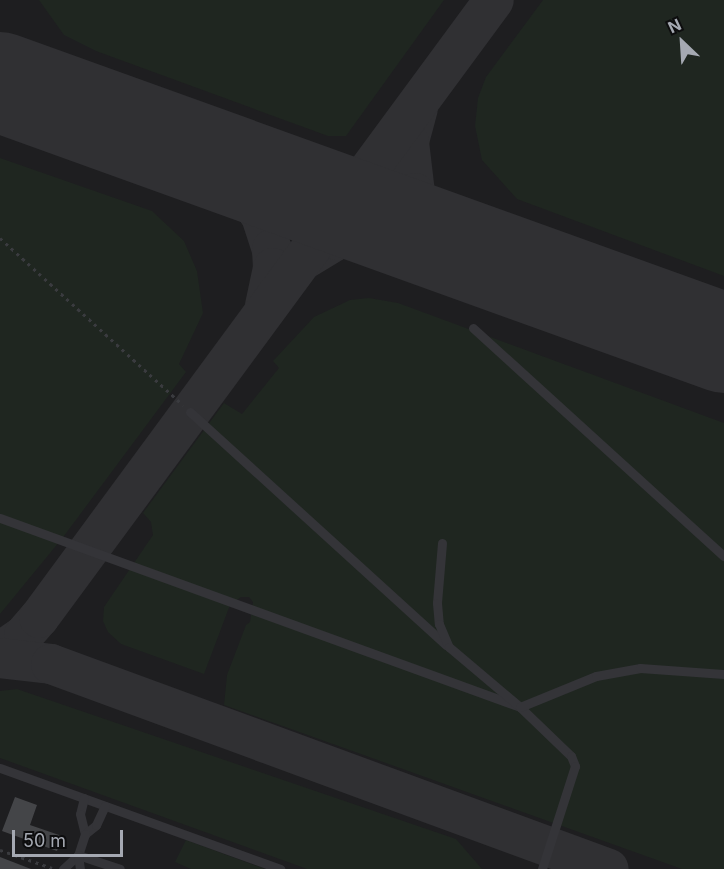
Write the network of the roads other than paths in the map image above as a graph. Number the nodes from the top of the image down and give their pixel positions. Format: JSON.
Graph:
{"nodes":[{"id":1,"x":473,"y":328,"type":"dead end"},
{"id":2,"x":190,"y":412,"type":"road end"},
{"id":3,"x":0,"y":518,"type":"edge"},
{"id":4,"x":442,"y":543,"type":"dead end"},
{"id":5,"x":724,"y":556,"type":"edge"},
{"id":6,"x":449,"y":647,"type":"junction"},
{"id":7,"x":724,"y":674,"type":"edge"},
{"id":8,"x":520,"y":707,"type":"junction"},
{"id":9,"x":0,"y":768,"type":"edge"},
{"id":10,"x":84,"y":798,"type":"junction"},
{"id":11,"x":105,"y":806,"type":"junction"},
{"id":12,"x":85,"y":834,"type":"junction"},
{"id":13,"x":78,"y":855,"type":"junction"},
{"id":14,"x":63,"y":869,"type":"edge"},
{"id":15,"x":80,"y":869,"type":"edge"},
{"id":16,"x":120,"y":869,"type":"edge"},
{"id":17,"x":280,"y":869,"type":"edge"},
{"id":18,"x":542,"y":869,"type":"edge"}],
"edges":[{"from":1,"to":5,"type":"lane"},
{"from":2,"to":6,"type":"lane"},
{"from":3,"to":8,"type":"lane"},
{"from":4,"to":6,"type":"lane"},
{"from":6,"to":8,"type":"lane"},
{"from":7,"to":8,"type":"lane"},
{"from":8,"to":18,"type":"lane"},
{"from":9,"to":10,"type":"lane"},
{"from":10,"to":11,"type":"lane"},
{"from":10,"to":12,"type":"lane"},
{"from":11,"to":12,"type":"lane"},
{"from":11,"to":17,"type":"lane"},
{"from":12,"to":13,"type":"lane"},
{"from":13,"to":14,"type":"lane"},
{"from":13,"to":15,"type":"lane"},
{"from":13,"to":16,"type":"lane"}]}
